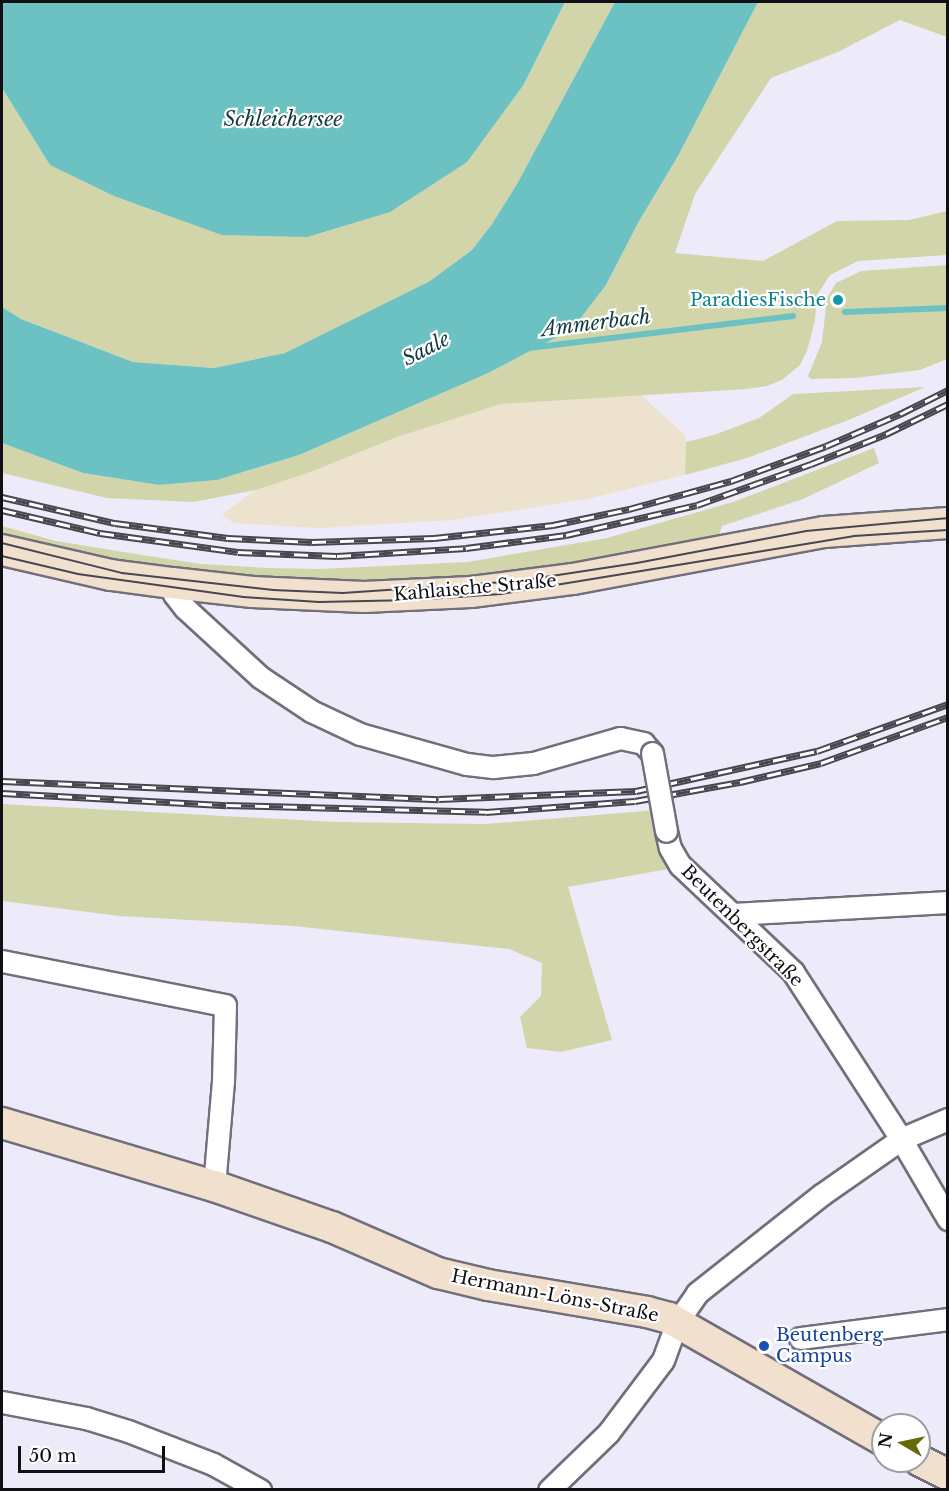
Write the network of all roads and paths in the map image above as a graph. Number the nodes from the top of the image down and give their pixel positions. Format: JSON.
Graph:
{"nodes":[{"id":1,"x":948,"y":523,"type":"edge"},
{"id":2,"x":2,"y":549,"type":"edge"},
{"id":3,"x":172,"y":583,"type":"junction"},
{"id":4,"x":948,"y":902,"type":"edge"},
{"id":5,"x":734,"y":914,"type":"junction"},
{"id":6,"x":2,"y":961,"type":"edge"},
{"id":7,"x":948,"y":1119,"type":"edge"},
{"id":8,"x":2,"y":1123,"type":"edge"},
{"id":9,"x":901,"y":1139,"type":"junction"},
{"id":10,"x":214,"y":1186,"type":"junction"},
{"id":11,"x":948,"y":1219,"type":"edge"},
{"id":12,"x":948,"y":1319,"type":"edge"},
{"id":13,"x":678,"y":1322,"type":"junction"},
{"id":14,"x":800,"y":1338,"type":"dead end"},
{"id":15,"x":2,"y":1402,"type":"edge"},
{"id":16,"x":871,"y":1433,"type":"edge"},
{"id":17,"x":931,"y":1466,"type":"edge"},
{"id":18,"x":948,"y":1475,"type":"edge"},
{"id":19,"x":260,"y":1490,"type":"edge"},
{"id":20,"x":549,"y":1490,"type":"edge"}],
"edges":[{"from":1,"to":3,"type":"main road","name":"Kahlaische Straße"},
{"from":2,"to":3,"type":"main road","name":"Kahlaische Straße"},
{"from":3,"to":5,"type":"street","name":"Beutenbergstraße","bridge":true},
{"from":4,"to":5,"type":"street"},
{"from":5,"to":9,"type":"street","name":"Beutenbergstraße"},
{"from":6,"to":10,"type":"street"},
{"from":7,"to":9,"type":"street","name":"Hermann-Löns-Straße"},
{"from":8,"to":10,"type":"main road","name":"Hermann-Löns-Straße"},
{"from":9,"to":11,"type":"street","name":"Beutenbergstraße"},
{"from":9,"to":13,"type":"street","name":"Hermann-Löns-Straße"},
{"from":10,"to":13,"type":"main road","name":"Hermann-Löns-Straße"},
{"from":12,"to":14,"type":"street"},
{"from":13,"to":16,"type":"main road"},
{"from":13,"to":20,"type":"street"},
{"from":15,"to":19,"type":"street"},
{"from":17,"to":18,"type":"main road"}]}
